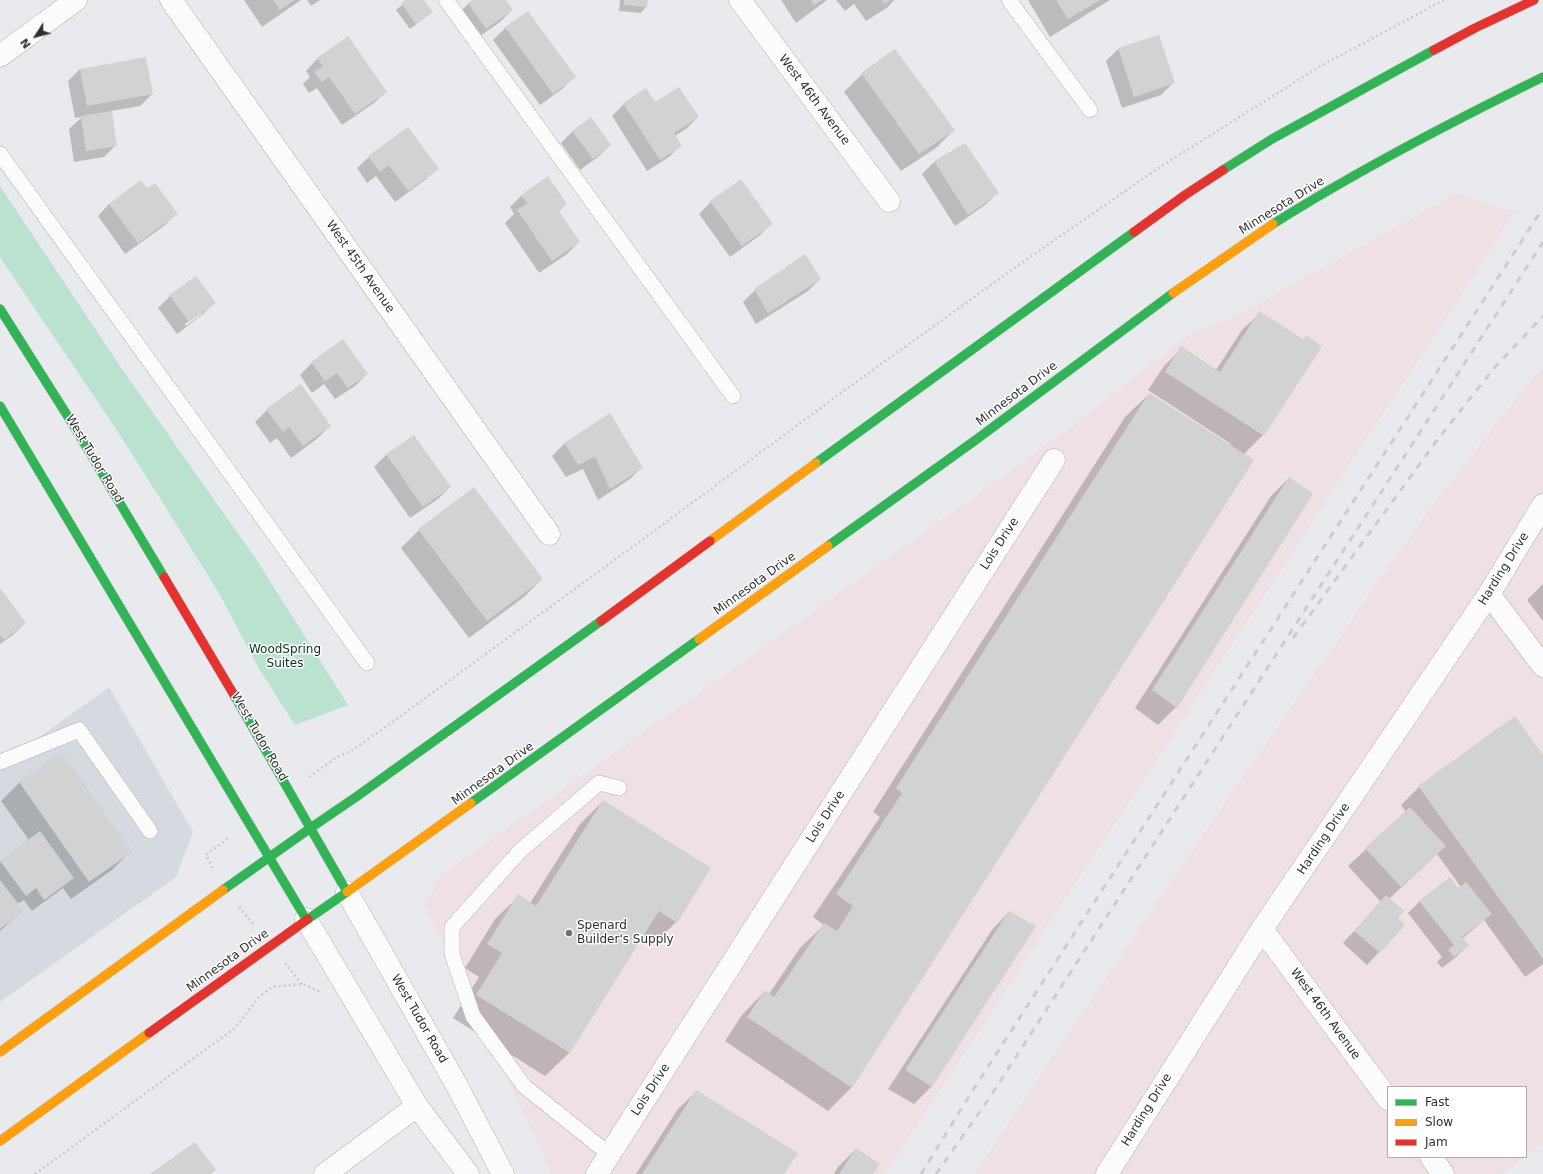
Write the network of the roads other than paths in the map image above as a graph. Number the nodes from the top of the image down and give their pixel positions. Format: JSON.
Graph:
{"nodes":[{"id":1,"x":76,"y":0,"type":"edge"},
{"id":2,"x":171,"y":0,"type":"edge"},
{"id":3,"x":446,"y":0,"type":"edge"},
{"id":4,"x":740,"y":0,"type":"edge"},
{"id":5,"x":1009,"y":0,"type":"edge"},
{"id":6,"x":1534,"y":0,"type":"edge"},
{"id":7,"x":0,"y":56,"type":"edge"},
{"id":8,"x":1543,"y":77,"type":"edge"},
{"id":9,"x":1090,"y":110,"type":"dead end"},
{"id":10,"x":0,"y":154,"type":"edge"},
{"id":11,"x":889,"y":201,"type":"dead end"},
{"id":12,"x":0,"y":310,"type":"edge"},
{"id":13,"x":733,"y":396,"type":"dead end"},
{"id":14,"x":0,"y":406,"type":"edge"},
{"id":15,"x":1054,"y":460,"type":"dead end"},
{"id":16,"x":1543,"y":505,"type":"edge"},
{"id":17,"x":549,"y":534,"type":"dead end"},
{"id":18,"x":1489,"y":594,"type":"junction"},
{"id":19,"x":367,"y":663,"type":"dead end"},
{"id":20,"x":1543,"y":666,"type":"edge"},
{"id":21,"x":0,"y":762,"type":"edge"},
{"id":22,"x":619,"y":788,"type":"dead end"},
{"id":23,"x":312,"y":827,"type":"junction"},
{"id":24,"x":150,"y":830,"type":"dead end"},
{"id":25,"x":268,"y":857,"type":"junction"},
{"id":26,"x":347,"y":892,"type":"junction"},
{"id":27,"x":306,"y":920,"type":"junction"},
{"id":28,"x":1262,"y":928,"type":"junction"},
{"id":29,"x":0,"y":1052,"type":"edge"},
{"id":30,"x":1387,"y":1098,"type":"edge"},
{"id":31,"x":417,"y":1106,"type":"junction"},
{"id":32,"x":0,"y":1141,"type":"edge"},
{"id":33,"x":609,"y":1154,"type":"junction"},
{"id":34,"x":1432,"y":1158,"type":"edge"},
{"id":35,"x":324,"y":1174,"type":"edge"},
{"id":36,"x":468,"y":1174,"type":"edge"},
{"id":37,"x":503,"y":1174,"type":"edge"},
{"id":38,"x":597,"y":1174,"type":"edge"},
{"id":39,"x":1107,"y":1174,"type":"edge"},
{"id":40,"x":1444,"y":1174,"type":"edge"}],
"edges":[{"from":1,"to":7,"type":"street"},
{"from":2,"to":17,"type":"street","name":"West 45th Avenue"},
{"from":3,"to":13,"type":"lane"},
{"from":4,"to":11,"type":"street","name":"West 46th Avenue"},
{"from":5,"to":9,"type":"lane"},
{"from":6,"to":23,"type":"main road"},
{"from":8,"to":26,"type":"main road","name":"Minnesota Drive"},
{"from":10,"to":19,"type":"lane"},
{"from":12,"to":23,"type":"main road","name":"West Tudor Road"},
{"from":14,"to":25,"type":"main road"},
{"from":15,"to":33,"type":"street","name":"Lois Drive"},
{"from":16,"to":18,"type":"street","name":"Harding Drive"},
{"from":18,"to":20,"type":"street"},
{"from":18,"to":28,"type":"street","name":"Harding Drive"},
{"from":21,"to":24,"type":"lane"},
{"from":22,"to":33,"type":"lane"},
{"from":23,"to":25,"type":"main road"},
{"from":23,"to":26,"type":"main road","name":"West Tudor Road"},
{"from":25,"to":27,"type":"main road"},
{"from":25,"to":29,"type":"main road"},
{"from":26,"to":27,"type":"main road","name":"Minnesota Drive"},
{"from":26,"to":37,"type":"street","name":"West Tudor Road"},
{"from":27,"to":31,"type":"street"},
{"from":27,"to":32,"type":"main road","name":"Minnesota Drive"},
{"from":28,"to":30,"type":"street","name":"West 46th Avenue"},
{"from":28,"to":39,"type":"street","name":"Harding Drive"},
{"from":31,"to":35,"type":"street"},
{"from":31,"to":36,"type":"street"},
{"from":33,"to":38,"type":"street","name":"Lois Drive"},
{"from":34,"to":40,"type":"street"}]}
